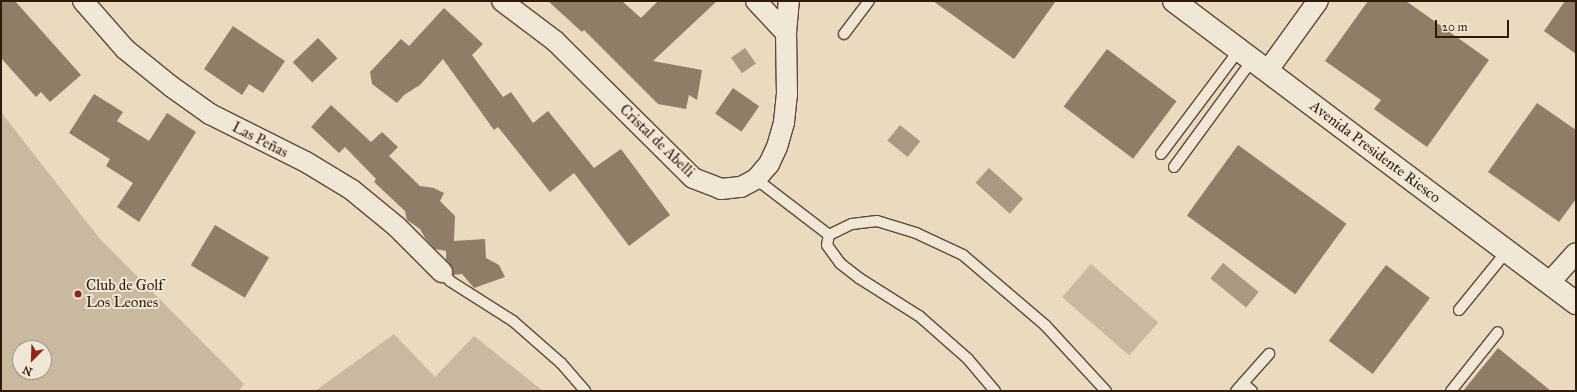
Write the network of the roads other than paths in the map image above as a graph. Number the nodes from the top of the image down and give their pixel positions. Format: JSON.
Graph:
{"nodes":[{"id":1,"x":83,"y":1,"type":"edge"},
{"id":2,"x":502,"y":1,"type":"edge"},
{"id":3,"x":756,"y":1,"type":"edge"},
{"id":4,"x":789,"y":1,"type":"edge"},
{"id":5,"x":869,"y":1,"type":"edge"},
{"id":6,"x":1174,"y":1,"type":"edge"},
{"id":7,"x":1318,"y":1,"type":"edge"},
{"id":8,"x":786,"y":33,"type":"junction"},
{"id":9,"x":844,"y":34,"type":"dead end"},
{"id":10,"x":1253,"y":60,"type":"junction"},
{"id":11,"x":1161,"y":154,"type":"dead end"},
{"id":12,"x":1174,"y":167,"type":"dead end"},
{"id":13,"x":756,"y":179,"type":"junction"},
{"id":14,"x":829,"y":235,"type":"junction"},
{"id":15,"x":1507,"y":251,"type":"junction"},
{"id":16,"x":1576,"y":253,"type":"edge"},
{"id":17,"x":442,"y":272,"type":"joint"},
{"id":18,"x":1549,"y":283,"type":"junction"},
{"id":19,"x":1576,"y":303,"type":"edge"},
{"id":20,"x":1459,"y":310,"type":"dead end"},
{"id":21,"x":1498,"y":332,"type":"dead end"},
{"id":22,"x":1269,"y":354,"type":"dead end"},
{"id":23,"x":1243,"y":383,"type":"junction"},
{"id":24,"x":585,"y":391,"type":"edge"},
{"id":25,"x":995,"y":391,"type":"edge"},
{"id":26,"x":1106,"y":391,"type":"edge"},
{"id":27,"x":1236,"y":391,"type":"edge"},
{"id":28,"x":1252,"y":391,"type":"edge"},
{"id":29,"x":1451,"y":391,"type":"edge"}],
"edges":[{"from":1,"to":17,"type":"street","name":"Las Peñas"},
{"from":2,"to":13,"type":"street","name":"Cristal de Abelli"},
{"from":3,"to":8,"type":"street"},
{"from":4,"to":8,"type":"street","name":"Cristal de Abelli"},
{"from":5,"to":9,"type":"lane"},
{"from":6,"to":10,"type":"main road","name":"Avenida Presidente Riesco"},
{"from":7,"to":10,"type":"street"},
{"from":8,"to":13,"type":"street","name":"Cristal de Abelli"},
{"from":10,"to":11,"type":"lane"},
{"from":10,"to":12,"type":"lane"},
{"from":10,"to":15,"type":"main road","name":"Avenida Presidente Riesco"},
{"from":13,"to":14,"type":"lane"},
{"from":14,"to":25,"type":"lane"},
{"from":14,"to":26,"type":"lane"},
{"from":15,"to":18,"type":"main road","name":"Avenida Presidente Riesco"},
{"from":15,"to":20,"type":"lane"},
{"from":16,"to":18,"type":"street"},
{"from":17,"to":24,"type":"lane"},
{"from":18,"to":19,"type":"main road","name":"Avenida Presidente Riesco"},
{"from":21,"to":29,"type":"lane"},
{"from":22,"to":23,"type":"lane"},
{"from":23,"to":27,"type":"lane"},
{"from":23,"to":28,"type":"lane"}]}
